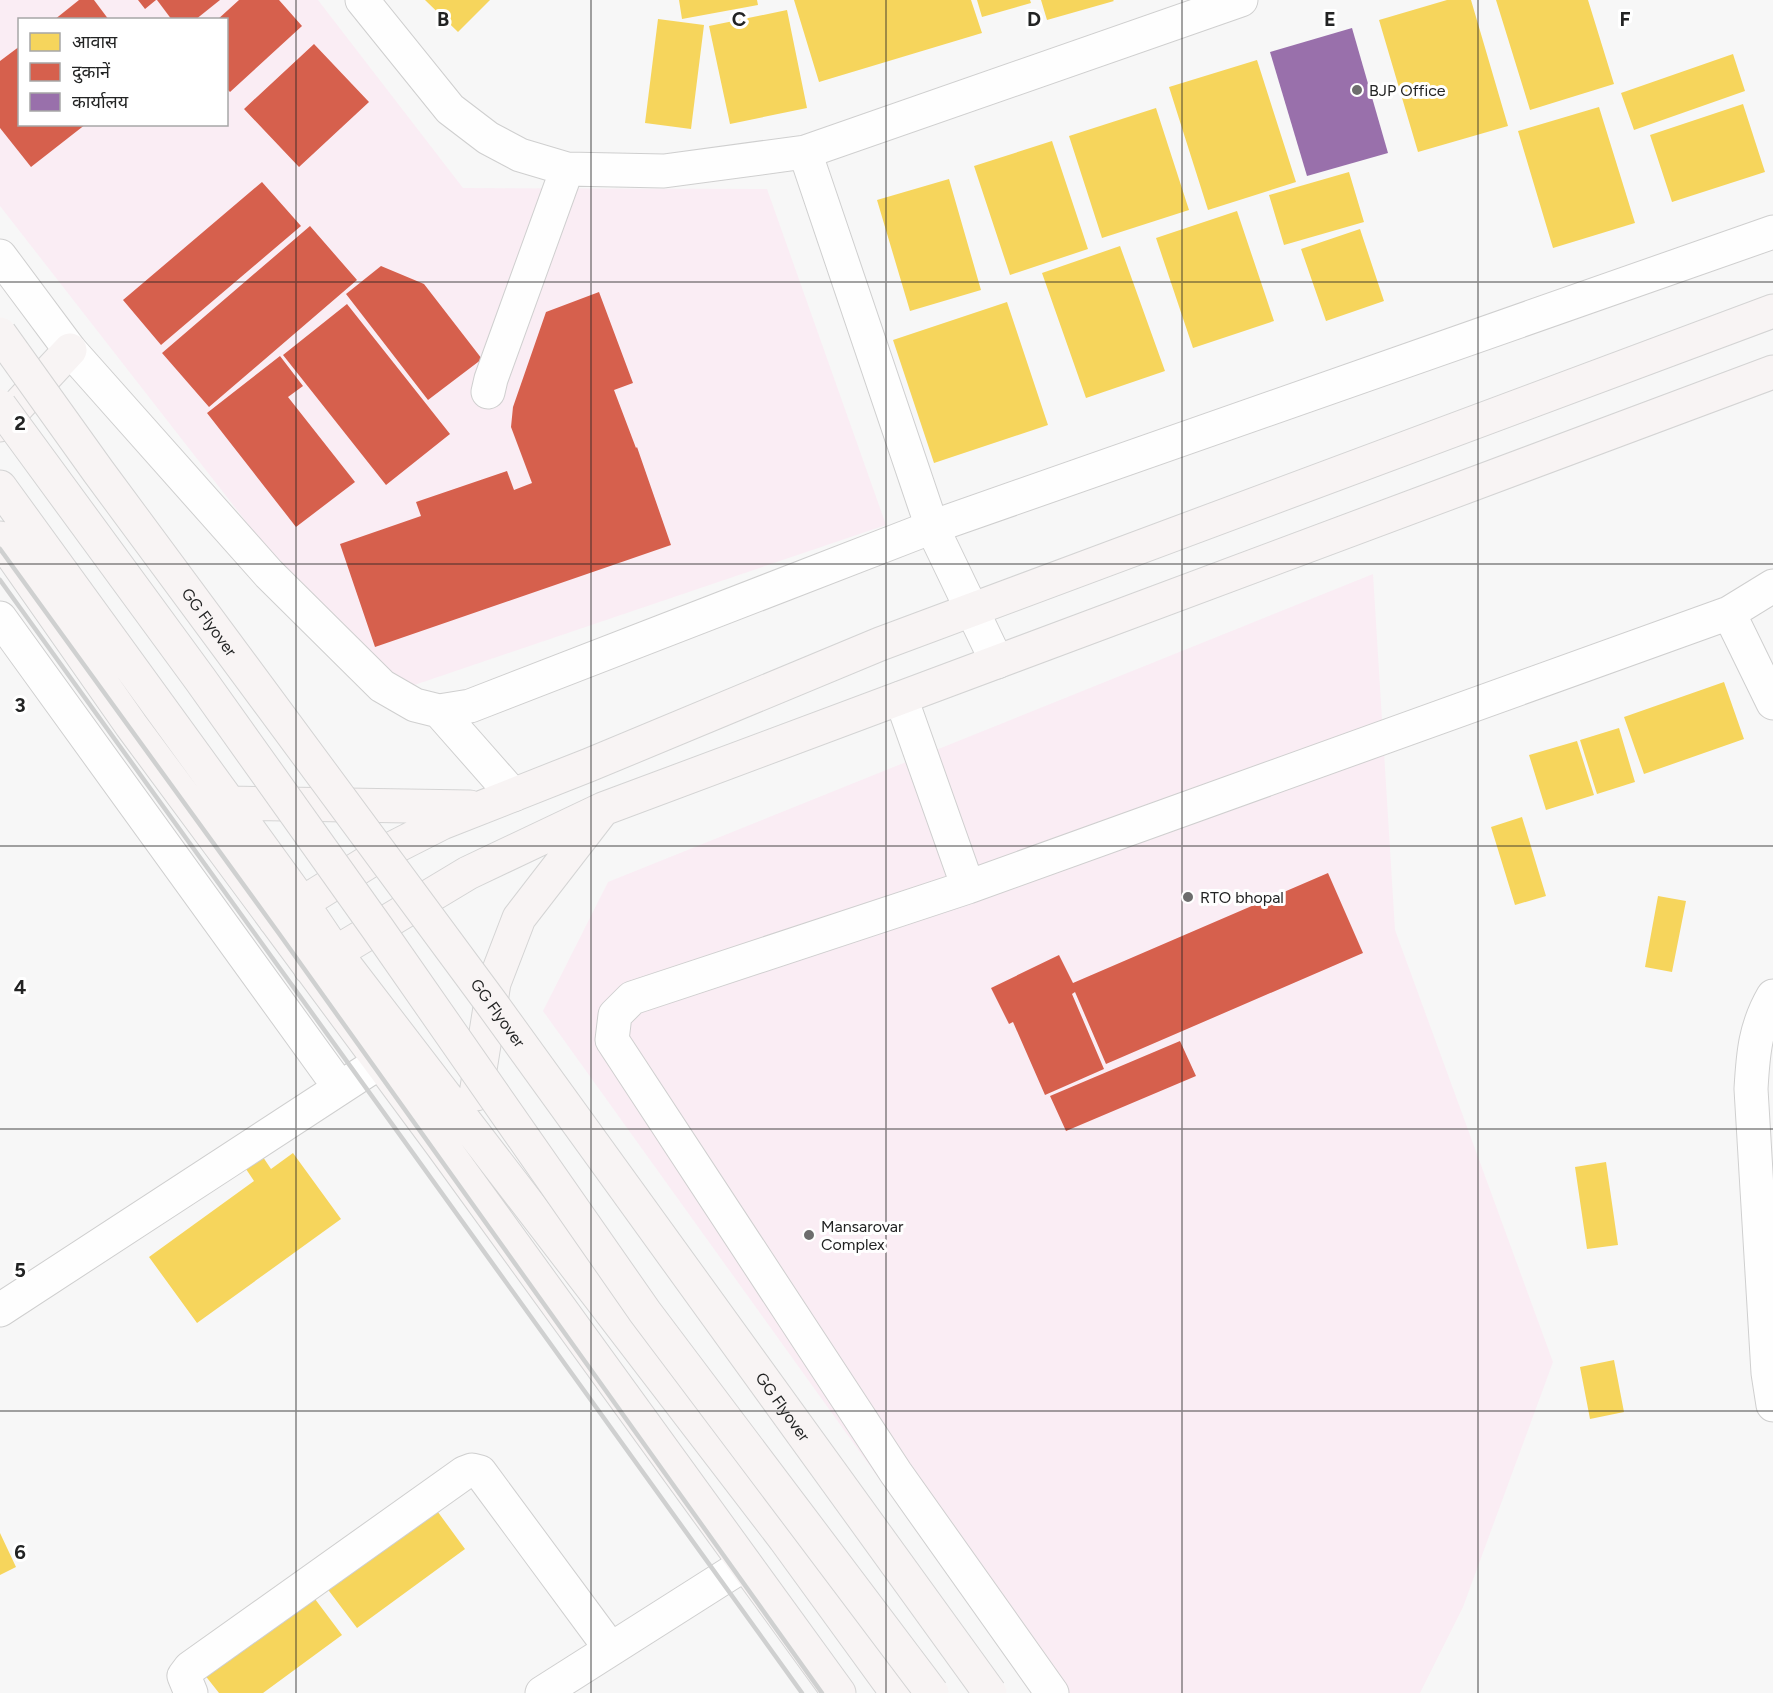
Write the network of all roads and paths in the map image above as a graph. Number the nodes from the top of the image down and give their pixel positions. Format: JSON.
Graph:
{"nodes":[{"id":1,"x":362,"y":0,"type":"edge"},
{"id":2,"x":1241,"y":0,"type":"edge"},
{"id":3,"x":805,"y":152,"type":"junction"},
{"id":4,"x":567,"y":169,"type":"junction"},
{"id":5,"x":1773,"y":232,"type":"edge"},
{"id":6,"x":0,"y":256,"type":"edge"},
{"id":7,"x":1773,"y":311,"type":"edge"},
{"id":8,"x":0,"y":334,"type":"edge"},
{"id":9,"x":70,"y":350,"type":"junction"},
{"id":10,"x":1773,"y":372,"type":"edge"},
{"id":11,"x":488,"y":392,"type":"dead end"},
{"id":12,"x":0,"y":406,"type":"edge"},
{"id":13,"x":0,"y":425,"type":"edge"},
{"id":14,"x":0,"y":487,"type":"edge"},
{"id":15,"x":932,"y":527,"type":"junction"},
{"id":16,"x":0,"y":538,"type":"edge"},
{"id":17,"x":1773,"y":586,"type":"edge"},
{"id":18,"x":972,"y":610,"type":"junction"},
{"id":19,"x":1729,"y":613,"type":"junction"},
{"id":20,"x":0,"y":618,"type":"edge"},
{"id":21,"x":997,"y":662,"type":"junction"},
{"id":22,"x":901,"y":698,"type":"junction"},
{"id":23,"x":1773,"y":703,"type":"edge"},
{"id":24,"x":439,"y":711,"type":"junction"},
{"id":25,"x":513,"y":795,"type":"junction"},
{"id":26,"x":229,"y":802,"type":"junction"},
{"id":27,"x":483,"y":807,"type":"junction"},
{"id":28,"x":603,"y":809,"type":"junction"},
{"id":29,"x":968,"y":887,"type":"junction"},
{"id":30,"x":302,"y":903,"type":"junction"},
{"id":31,"x":275,"y":920,"type":"junction"},
{"id":32,"x":323,"y":960,"type":"junction"},
{"id":33,"x":1773,"y":996,"type":"edge"},
{"id":34,"x":380,"y":1062,"type":"junction"},
{"id":35,"x":340,"y":1088,"type":"junction"},
{"id":36,"x":475,"y":1136,"type":"junction"},
{"id":37,"x":0,"y":1310,"type":"edge"},
{"id":38,"x":1771,"y":1372,"type":"edge"},
{"id":39,"x":1773,"y":1405,"type":"edge"},
{"id":40,"x":745,"y":1564,"type":"junction"},
{"id":41,"x":610,"y":1648,"type":"junction"},
{"id":42,"x":191,"y":1693,"type":"edge"},
{"id":43,"x":542,"y":1693,"type":"edge"},
{"id":44,"x":839,"y":1693,"type":"edge"},
{"id":45,"x":897,"y":1693,"type":"edge"},
{"id":46,"x":932,"y":1693,"type":"edge"},
{"id":47,"x":990,"y":1693,"type":"edge"},
{"id":48,"x":1052,"y":1693,"type":"edge"}],
"edges":[{"from":1,"to":4,"type":"street"},
{"from":2,"to":3,"type":"street"},
{"from":3,"to":4,"type":"street"},
{"from":3,"to":15,"type":"street"},
{"from":4,"to":11,"type":"street"},
{"from":5,"to":15,"type":"street"},
{"from":6,"to":9,"type":"street"},
{"from":7,"to":18,"type":"main road"},
{"from":8,"to":47,"type":"main road","name":"GG Flyover","bridge":true},
{"from":9,"to":13,"type":"main road"},
{"from":9,"to":24,"type":"street"},
{"from":10,"to":21,"type":"main road"},
{"from":12,"to":46,"type":"main road","bridge":true},
{"from":14,"to":26,"type":"main road"},
{"from":15,"to":18,"type":"street"},
{"from":15,"to":24,"type":"street"},
{"from":16,"to":31,"type":"main road"},
{"from":17,"to":19,"type":"street"},
{"from":18,"to":21,"type":"street"},
{"from":18,"to":25,"type":"main road"},
{"from":19,"to":23,"type":"street"},
{"from":19,"to":29,"type":"street"},
{"from":20,"to":35,"type":"street"},
{"from":21,"to":22,"type":"main road"},
{"from":22,"to":28,"type":"main road"},
{"from":22,"to":29,"type":"street"},
{"from":24,"to":25,"type":"street"},
{"from":25,"to":27,"type":"main road"},
{"from":26,"to":27,"type":"main road"},
{"from":26,"to":30,"type":"main road"},
{"from":27,"to":30,"type":"main road"},
{"from":28,"to":32,"type":"main road"},
{"from":28,"to":36,"type":"main road"},
{"from":29,"to":48,"type":"street"},
{"from":30,"to":31,"type":"main road"},
{"from":30,"to":32,"type":"main road"},
{"from":31,"to":32,"type":"main road"},
{"from":32,"to":34,"type":"main road"},
{"from":32,"to":36,"type":"main road"},
{"from":33,"to":38,"type":"street"},
{"from":34,"to":35,"type":"street"},
{"from":34,"to":40,"type":"main road"},
{"from":35,"to":37,"type":"street"},
{"from":36,"to":45,"type":"main road"},
{"from":38,"to":39,"type":"street"},
{"from":40,"to":41,"type":"street"},
{"from":40,"to":44,"type":"main road"},
{"from":41,"to":42,"type":"street"},
{"from":41,"to":43,"type":"street"}]}
